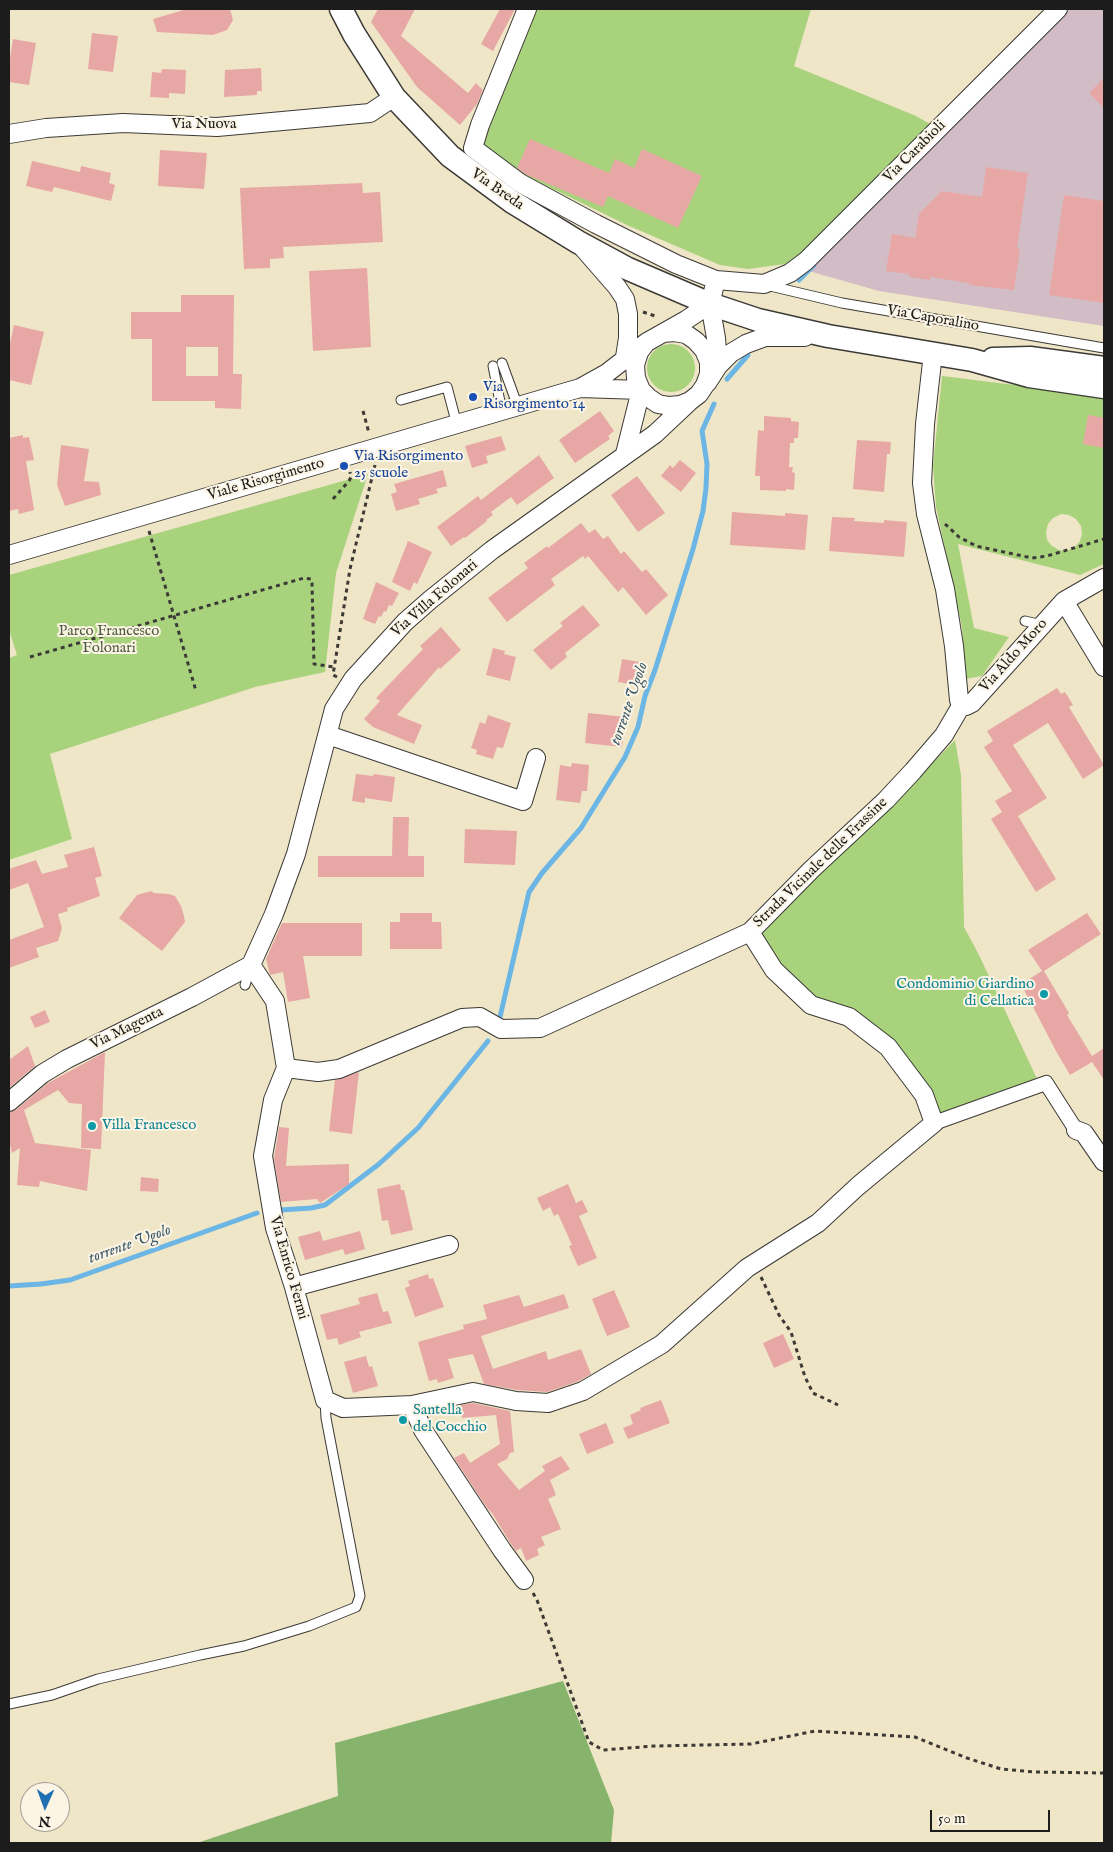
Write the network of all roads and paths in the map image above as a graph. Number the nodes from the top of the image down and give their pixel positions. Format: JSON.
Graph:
{"nodes":[{"id":1,"x":341,"y":9,"type":"edge"},
{"id":2,"x":527,"y":9,"type":"edge"},
{"id":3,"x":1058,"y":9,"type":"edge"},
{"id":4,"x":394,"y":97,"type":"junction"},
{"id":5,"x":9,"y":134,"type":"edge"},
{"id":6,"x":578,"y":242,"type":"junction"},
{"id":7,"x":716,"y":280,"type":"junction"},
{"id":8,"x":764,"y":284,"type":"junction"},
{"id":9,"x":710,"y":304,"type":"junction"},
{"id":10,"x":637,"y":310,"type":"dead end"},
{"id":11,"x":664,"y":326,"type":"junction"},
{"id":12,"x":828,"y":336,"type":"junction"},
{"id":13,"x":647,"y":342,"type":"junction"},
{"id":14,"x":1104,"y":348,"type":"edge"},
{"id":15,"x":934,"y":353,"type":"junction"},
{"id":16,"x":625,"y":357,"type":"junction"},
{"id":17,"x":972,"y":360,"type":"junction"},
{"id":18,"x":718,"y":366,"type":"junction"},
{"id":19,"x":1104,"y":368,"type":"edge"},
{"id":20,"x":706,"y":385,"type":"junction"},
{"id":21,"x":1104,"y":387,"type":"edge"},
{"id":22,"x":580,"y":388,"type":"junction"},
{"id":23,"x":641,"y":390,"type":"junction"},
{"id":24,"x":401,"y":400,"type":"dead end"},
{"id":25,"x":689,"y":402,"type":"junction"},
{"id":26,"x":510,"y":409,"type":"junction"},
{"id":27,"x":363,"y":411,"type":"dead end"},
{"id":28,"x":458,"y":425,"type":"junction"},
{"id":29,"x":370,"y":436,"type":"dead end"},
{"id":30,"x":625,"y":454,"type":"junction"},
{"id":31,"x":374,"y":470,"type":"dead end"},
{"id":32,"x":350,"y":472,"type":"dead end"},
{"id":33,"x":333,"y":499,"type":"dead end"},
{"id":34,"x":926,"y":514,"type":"junction"},
{"id":35,"x":150,"y":533,"type":"dead end"},
{"id":36,"x":1104,"y":539,"type":"edge"},
{"id":37,"x":9,"y":555,"type":"edge"},
{"id":38,"x":1104,"y":578,"type":"edge"},
{"id":39,"x":1068,"y":594,"type":"junction"},
{"id":40,"x":174,"y":615,"type":"junction"},
{"id":41,"x":1025,"y":621,"type":"dead end"},
{"id":42,"x":1042,"y":625,"type":"junction"},
{"id":43,"x":30,"y":657,"type":"dead end"},
{"id":44,"x":334,"y":667,"type":"junction"},
{"id":45,"x":1104,"y":667,"type":"edge"},
{"id":46,"x":342,"y":680,"type":"dead end"},
{"id":47,"x":196,"y":691,"type":"dead end"},
{"id":48,"x":961,"y":706,"type":"junction"},
{"id":49,"x":328,"y":735,"type":"junction"},
{"id":50,"x":536,"y":758,"type":"dead end"},
{"id":51,"x":750,"y":932,"type":"junction"},
{"id":52,"x":252,"y":965,"type":"junction"},
{"id":53,"x":245,"y":985,"type":"dead end"},
{"id":54,"x":286,"y":1068,"type":"junction"},
{"id":55,"x":9,"y":1102,"type":"edge"},
{"id":56,"x":934,"y":1123,"type":"junction"},
{"id":57,"x":1076,"y":1130,"type":"joint"},
{"id":58,"x":1104,"y":1162,"type":"edge"},
{"id":59,"x":449,"y":1245,"type":"dead end"},
{"id":60,"x":756,"y":1262,"type":"junction"},
{"id":61,"x":294,"y":1287,"type":"junction"},
{"id":62,"x":325,"y":1400,"type":"junction"},
{"id":63,"x":412,"y":1405,"type":"junction"},
{"id":64,"x":838,"y":1405,"type":"dead end"},
{"id":65,"x":524,"y":1580,"type":"joint"},
{"id":66,"x":9,"y":1704,"type":"edge"},
{"id":67,"x":1104,"y":1773,"type":"edge"}],
"edges":[{"from":1,"to":4,"type":"street","name":"Via Breda"},
{"from":2,"to":7,"type":"street","name":"Via Breda"},
{"from":3,"to":8,"type":"street","name":"Via Carabioli"},
{"from":4,"to":5,"type":"street","name":"Via Nuova"},
{"from":4,"to":6,"type":"street","name":"Via Breda"},
{"from":6,"to":9,"type":"street","name":"Via Breda"},
{"from":6,"to":16,"type":"street"},
{"from":7,"to":8,"type":"street","name":"Via Breda"},
{"from":7,"to":9,"type":"street"},
{"from":8,"to":14,"type":"lane","name":"Via Caporalino"},
{"from":9,"to":11,"type":"street","name":"Viale Risorgimento"},
{"from":9,"to":12,"type":"street","name":"Via Breda"},
{"from":9,"to":18,"type":"street"},
{"from":10,"to":11,"type":"path"},
{"from":11,"to":13,"type":"street","name":"Viale Risorgimento"},
{"from":11,"to":20,"type":"street"},
{"from":12,"to":15,"type":"street"},
{"from":12,"to":18,"type":"street"},
{"from":13,"to":16,"type":"street","name":"Viale Risorgimento"},
{"from":13,"to":23,"type":"street"},
{"from":15,"to":17,"type":"street"},
{"from":15,"to":34,"type":"street"},
{"from":16,"to":22,"type":"street","name":"Viale Risorgimento"},
{"from":17,"to":19,"type":"street"},
{"from":17,"to":21,"type":"street"},
{"from":18,"to":20,"type":"street"},
{"from":20,"to":25,"type":"street"},
{"from":22,"to":23,"type":"street","name":"Viale Risorgimento"},
{"from":22,"to":26,"type":"street","name":"Viale Risorgimento"},
{"from":23,"to":25,"type":"street"},
{"from":23,"to":30,"type":"street"},
{"from":24,"to":28,"type":"lane"},
{"from":25,"to":30,"type":"street","name":"Via Villa Folonari"},
{"from":26,"to":26,"type":"lane"},
{"from":26,"to":28,"type":"street","name":"Viale Risorgimento"},
{"from":27,"to":29,"type":"path"},
{"from":28,"to":37,"type":"street","name":"Viale Risorgimento"},
{"from":30,"to":49,"type":"street","name":"Via Villa Folonari"},
{"from":31,"to":44,"type":"path"},
{"from":32,"to":33,"type":"path"},
{"from":34,"to":36,"type":"path"},
{"from":34,"to":48,"type":"street"},
{"from":35,"to":40,"type":"path"},
{"from":38,"to":39,"type":"street","name":"Via Aldo Moro"},
{"from":39,"to":42,"type":"street","name":"Via Aldo Moro"},
{"from":39,"to":45,"type":"street"},
{"from":40,"to":43,"type":"path"},
{"from":40,"to":44,"type":"path"},
{"from":40,"to":47,"type":"path"},
{"from":41,"to":42,"type":"lane"},
{"from":42,"to":48,"type":"street","name":"Via Aldo Moro"},
{"from":44,"to":46,"type":"path"},
{"from":48,"to":51,"type":"street","name":"Strada Vicinale delle Frassine"},
{"from":49,"to":50,"type":"street"},
{"from":49,"to":52,"type":"street","name":"Via Villa Folonari"},
{"from":51,"to":54,"type":"street","name":"Strada Vicinale delle Frassine"},
{"from":51,"to":56,"type":"street"},
{"from":52,"to":53,"type":"lane"},
{"from":52,"to":54,"type":"street"},
{"from":52,"to":55,"type":"street","name":"Via Magenta"},
{"from":54,"to":61,"type":"street","name":"Via Enrico Fermi"},
{"from":56,"to":57,"type":"street"},
{"from":56,"to":60,"type":"street"},
{"from":57,"to":58,"type":"street"},
{"from":59,"to":61,"type":"street"},
{"from":60,"to":63,"type":"street"},
{"from":60,"to":64,"type":"path"},
{"from":61,"to":62,"type":"street","name":"Via Enrico Fermi"},
{"from":62,"to":63,"type":"street"},
{"from":62,"to":66,"type":"lane"},
{"from":63,"to":65,"type":"street"},
{"from":65,"to":67,"type":"path"}]}
